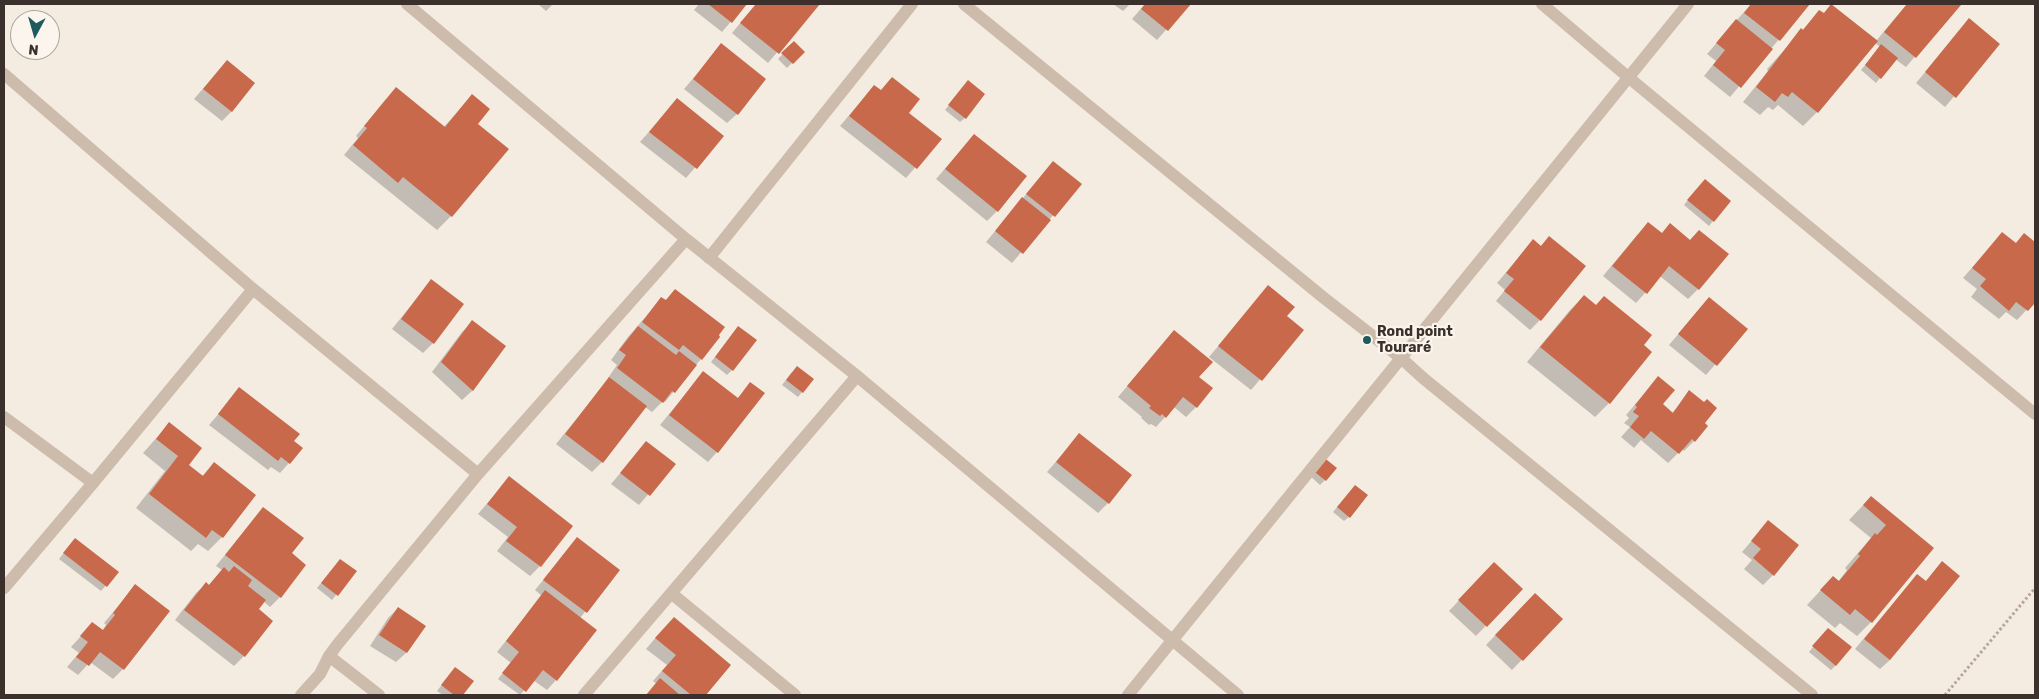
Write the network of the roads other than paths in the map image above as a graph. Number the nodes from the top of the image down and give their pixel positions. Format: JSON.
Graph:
{"nodes":[{"id":1,"x":407,"y":4,"type":"edge"},
{"id":2,"x":912,"y":4,"type":"edge"},
{"id":3,"x":964,"y":4,"type":"edge"},
{"id":4,"x":1542,"y":4,"type":"edge"},
{"id":5,"x":1688,"y":4,"type":"edge"},
{"id":6,"x":4,"y":74,"type":"edge"},
{"id":7,"x":1628,"y":78,"type":"junction"},
{"id":8,"x":686,"y":238,"type":"junction"},
{"id":9,"x":709,"y":258,"type":"junction"},
{"id":10,"x":253,"y":289,"type":"junction"},
{"id":11,"x":1401,"y":358,"type":"junction"},
{"id":12,"x":857,"y":376,"type":"junction"},
{"id":13,"x":2035,"y":414,"type":"edge"},
{"id":14,"x":4,"y":417,"type":"edge"},
{"id":15,"x":478,"y":474,"type":"junction"},
{"id":16,"x":93,"y":483,"type":"junction"},
{"id":17,"x":4,"y":588,"type":"edge"},
{"id":18,"x":671,"y":593,"type":"junction"},
{"id":19,"x":1172,"y":640,"type":"junction"},
{"id":20,"x":329,"y":656,"type":"junction"},
{"id":21,"x":301,"y":695,"type":"edge"},
{"id":22,"x":379,"y":695,"type":"edge"},
{"id":23,"x":584,"y":695,"type":"edge"},
{"id":24,"x":795,"y":695,"type":"edge"},
{"id":25,"x":1128,"y":695,"type":"edge"},
{"id":26,"x":1238,"y":695,"type":"edge"},
{"id":27,"x":1812,"y":695,"type":"edge"}],
"edges":[{"from":1,"to":8,"type":"street"},
{"from":2,"to":9,"type":"street"},
{"from":3,"to":11,"type":"street"},
{"from":4,"to":7,"type":"street"},
{"from":5,"to":7,"type":"street"},
{"from":6,"to":10,"type":"street"},
{"from":7,"to":11,"type":"street"},
{"from":7,"to":13,"type":"street"},
{"from":8,"to":9,"type":"street"},
{"from":8,"to":15,"type":"street"},
{"from":9,"to":12,"type":"street"},
{"from":10,"to":15,"type":"street"},
{"from":10,"to":16,"type":"street"},
{"from":11,"to":19,"type":"street"},
{"from":11,"to":27,"type":"street"},
{"from":12,"to":18,"type":"street"},
{"from":12,"to":19,"type":"street"},
{"from":14,"to":16,"type":"street"},
{"from":15,"to":20,"type":"street"},
{"from":16,"to":17,"type":"street"},
{"from":18,"to":23,"type":"street"},
{"from":18,"to":24,"type":"street"},
{"from":19,"to":25,"type":"street"},
{"from":19,"to":26,"type":"street"},
{"from":20,"to":21,"type":"street"},
{"from":20,"to":22,"type":"street"}]}
